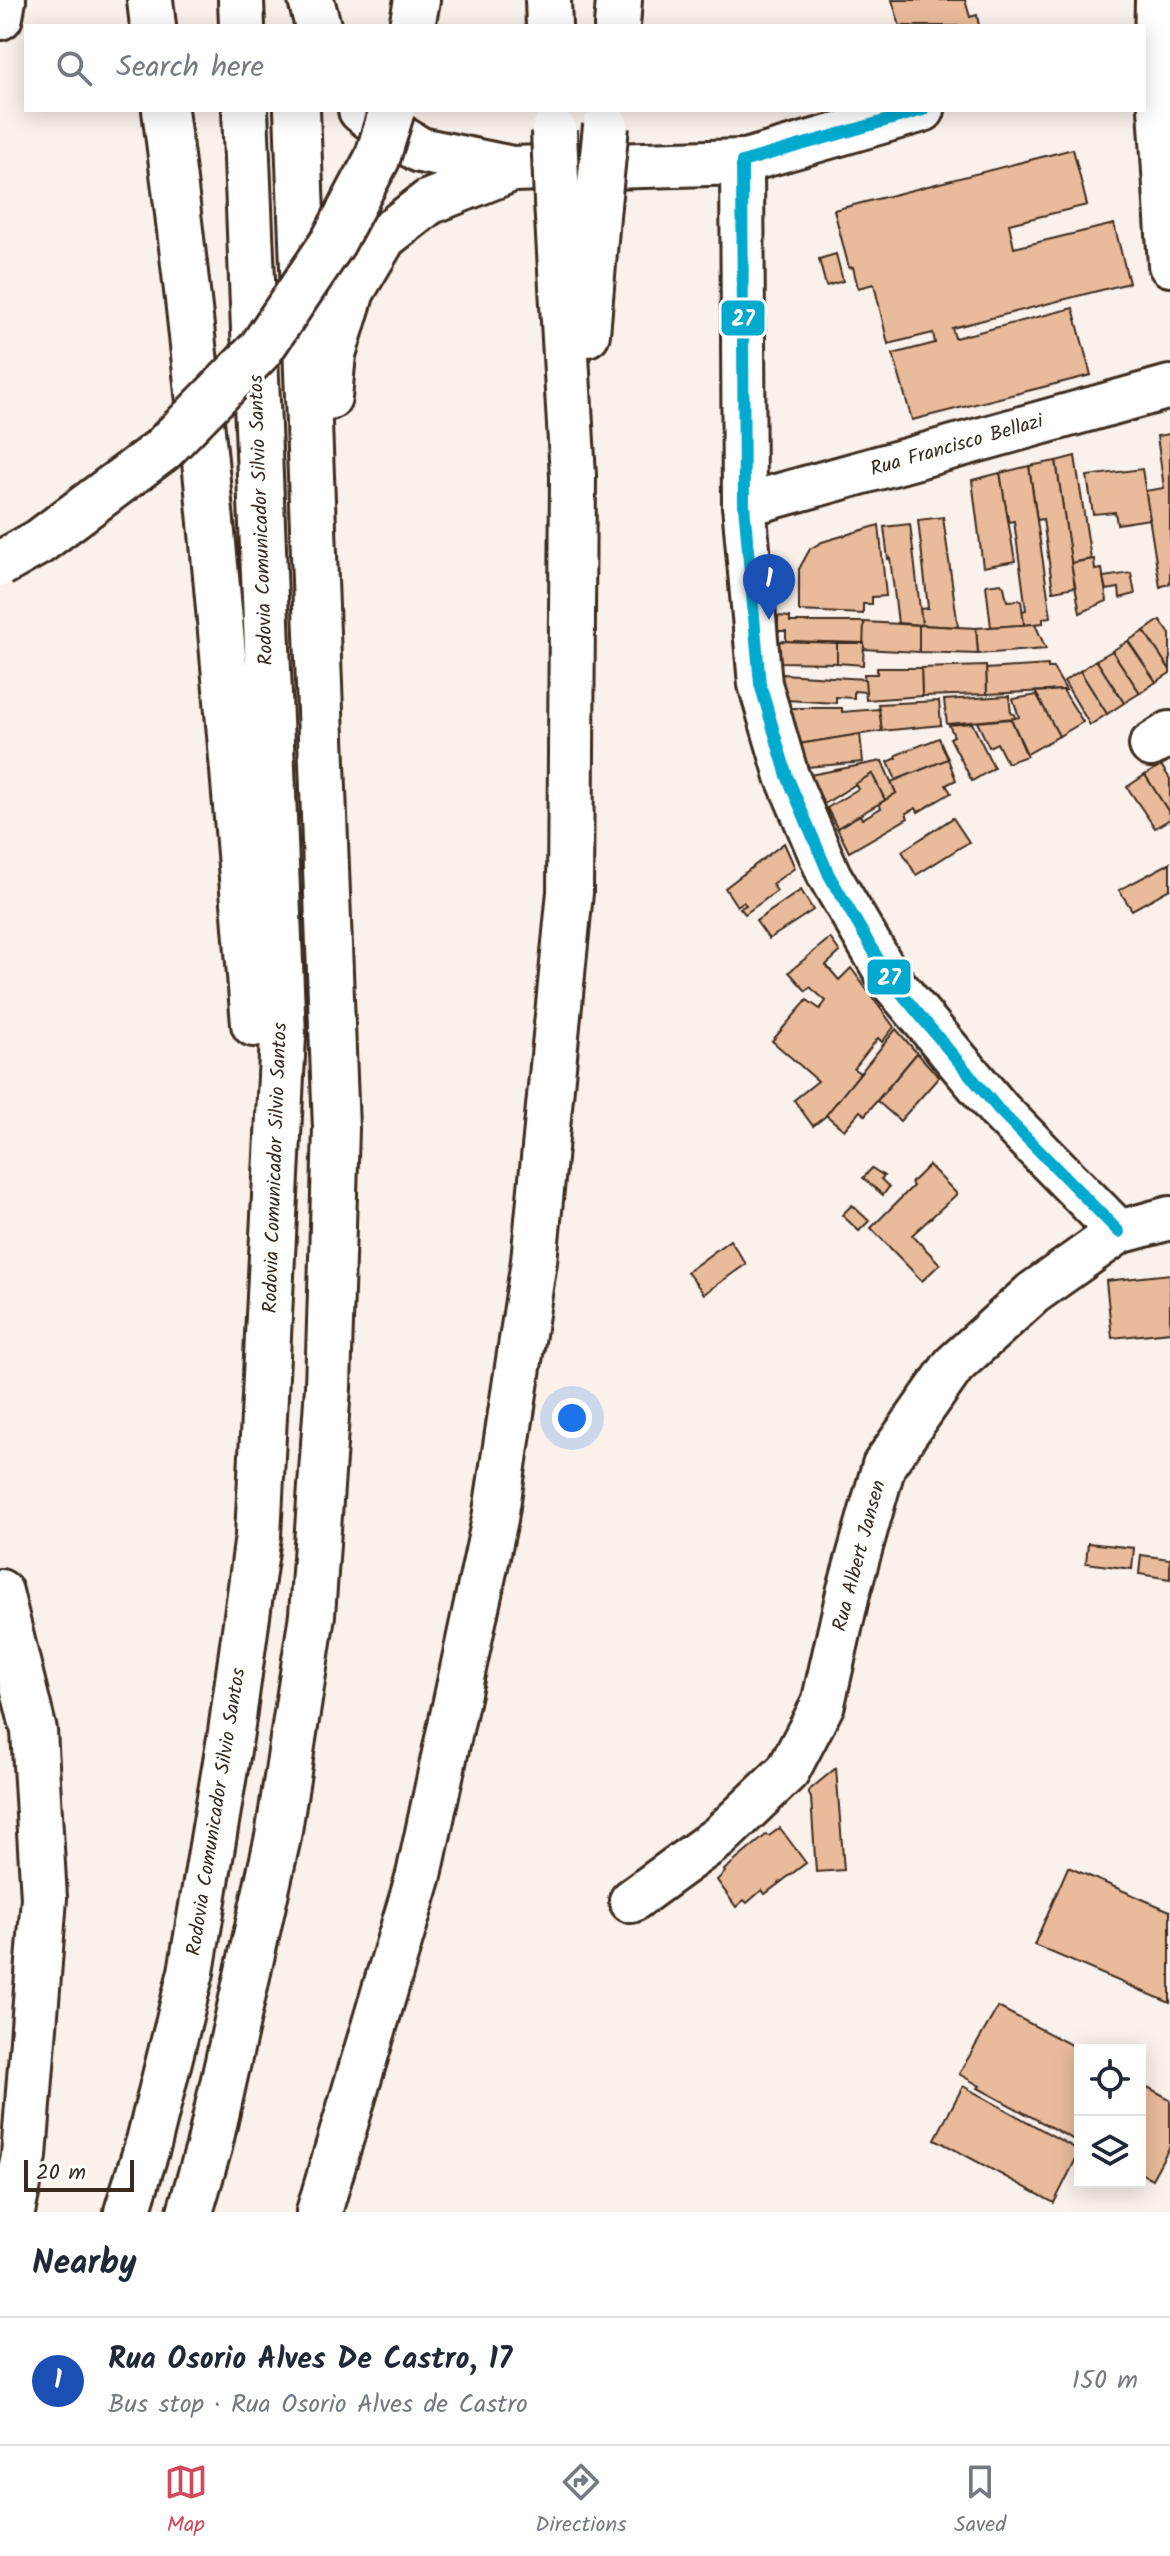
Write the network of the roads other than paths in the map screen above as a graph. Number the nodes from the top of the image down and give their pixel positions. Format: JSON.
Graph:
{"nodes":[{"id":1,"x":3,"y":0,"type":"edge"},
{"id":2,"x":150,"y":0,"type":"edge"},
{"id":3,"x":241,"y":0,"type":"edge"},
{"id":4,"x":293,"y":0,"type":"edge"},
{"id":5,"x":311,"y":0,"type":"edge"},
{"id":6,"x":548,"y":0,"type":"edge"},
{"id":7,"x":619,"y":0,"type":"edge"},
{"id":8,"x":1157,"y":0,"type":"edge"},
{"id":9,"x":0,"y":17,"type":"edge"},
{"id":10,"x":153,"y":24,"type":"edge"},
{"id":11,"x":242,"y":24,"type":"edge"},
{"id":12,"x":294,"y":24,"type":"edge"},
{"id":13,"x":317,"y":24,"type":"edge"},
{"id":14,"x":549,"y":24,"type":"edge"},
{"id":15,"x":617,"y":24,"type":"edge"},
{"id":16,"x":1157,"y":44,"type":"edge"},
{"id":17,"x":165,"y":112,"type":"edge"},
{"id":18,"x":245,"y":112,"type":"edge"},
{"id":19,"x":297,"y":112,"type":"edge"},
{"id":20,"x":364,"y":112,"type":"edge"},
{"id":21,"x":391,"y":112,"type":"edge"},
{"id":22,"x":916,"y":112,"type":"edge"},
{"id":23,"x":607,"y":118,"type":"edge"},
{"id":24,"x":554,"y":120,"type":"edge"},
{"id":25,"x":742,"y":162,"type":"junction"},
{"id":26,"x":512,"y":169,"type":"junction"},
{"id":27,"x":578,"y":203,"type":"junction"},
{"id":28,"x":1170,"y":265,"type":"edge"},
{"id":29,"x":1170,"y":387,"type":"edge"},
{"id":30,"x":744,"y":505,"type":"junction"},
{"id":31,"x":0,"y":564,"type":"edge"},
{"id":32,"x":317,"y":568,"type":"junction"},
{"id":33,"x":1170,"y":1218,"type":"edge"},
{"id":34,"x":1119,"y":1232,"type":"junction"},
{"id":35,"x":273,"y":1257,"type":"junction"},
{"id":36,"x":0,"y":1592,"type":"edge"},
{"id":37,"x":631,"y":1901,"type":"dead end"},
{"id":38,"x":12,"y":2212,"type":"edge"},
{"id":39,"x":127,"y":2212,"type":"edge"},
{"id":40,"x":190,"y":2212,"type":"edge"},
{"id":41,"x":319,"y":2212,"type":"edge"}],
"edges":[{"from":1,"to":9,"type":"highway"},
{"from":2,"to":10,"type":"highway"},
{"from":3,"to":11,"type":"highway"},
{"from":4,"to":12,"type":"highway"},
{"from":5,"to":13,"type":"highway"},
{"from":6,"to":14,"type":"highway"},
{"from":7,"to":15,"type":"highway"},
{"from":8,"to":16,"type":"street"},
{"from":16,"to":28,"type":"street"},
{"from":17,"to":35,"type":"highway"},
{"from":18,"to":35,"type":"highway","name":"Rodovia Comunicador Silvio Santos"},
{"from":19,"to":32,"type":"highway"},
{"from":20,"to":26,"type":"highway"},
{"from":21,"to":31,"type":"highway","bridge":true},
{"from":22,"to":25,"type":"street"},
{"from":23,"to":27,"type":"highway","bridge":true},
{"from":24,"to":27,"type":"highway","bridge":true},
{"from":25,"to":26,"type":"highway"},
{"from":25,"to":30,"type":"street"},
{"from":26,"to":32,"type":"highway"},
{"from":27,"to":41,"type":"highway"},
{"from":29,"to":30,"type":"street","name":"Rua Francisco Bellazi"},
{"from":30,"to":34,"type":"street"},
{"from":32,"to":40,"type":"highway"},
{"from":33,"to":34,"type":"street","name":"Rua Albert Jansen"},
{"from":34,"to":37,"type":"street","name":"Rua Albert Jansen"},
{"from":35,"to":39,"type":"highway","name":"Rodovia Comunicador Silvio Santos"},
{"from":36,"to":38,"type":"highway"}]}
